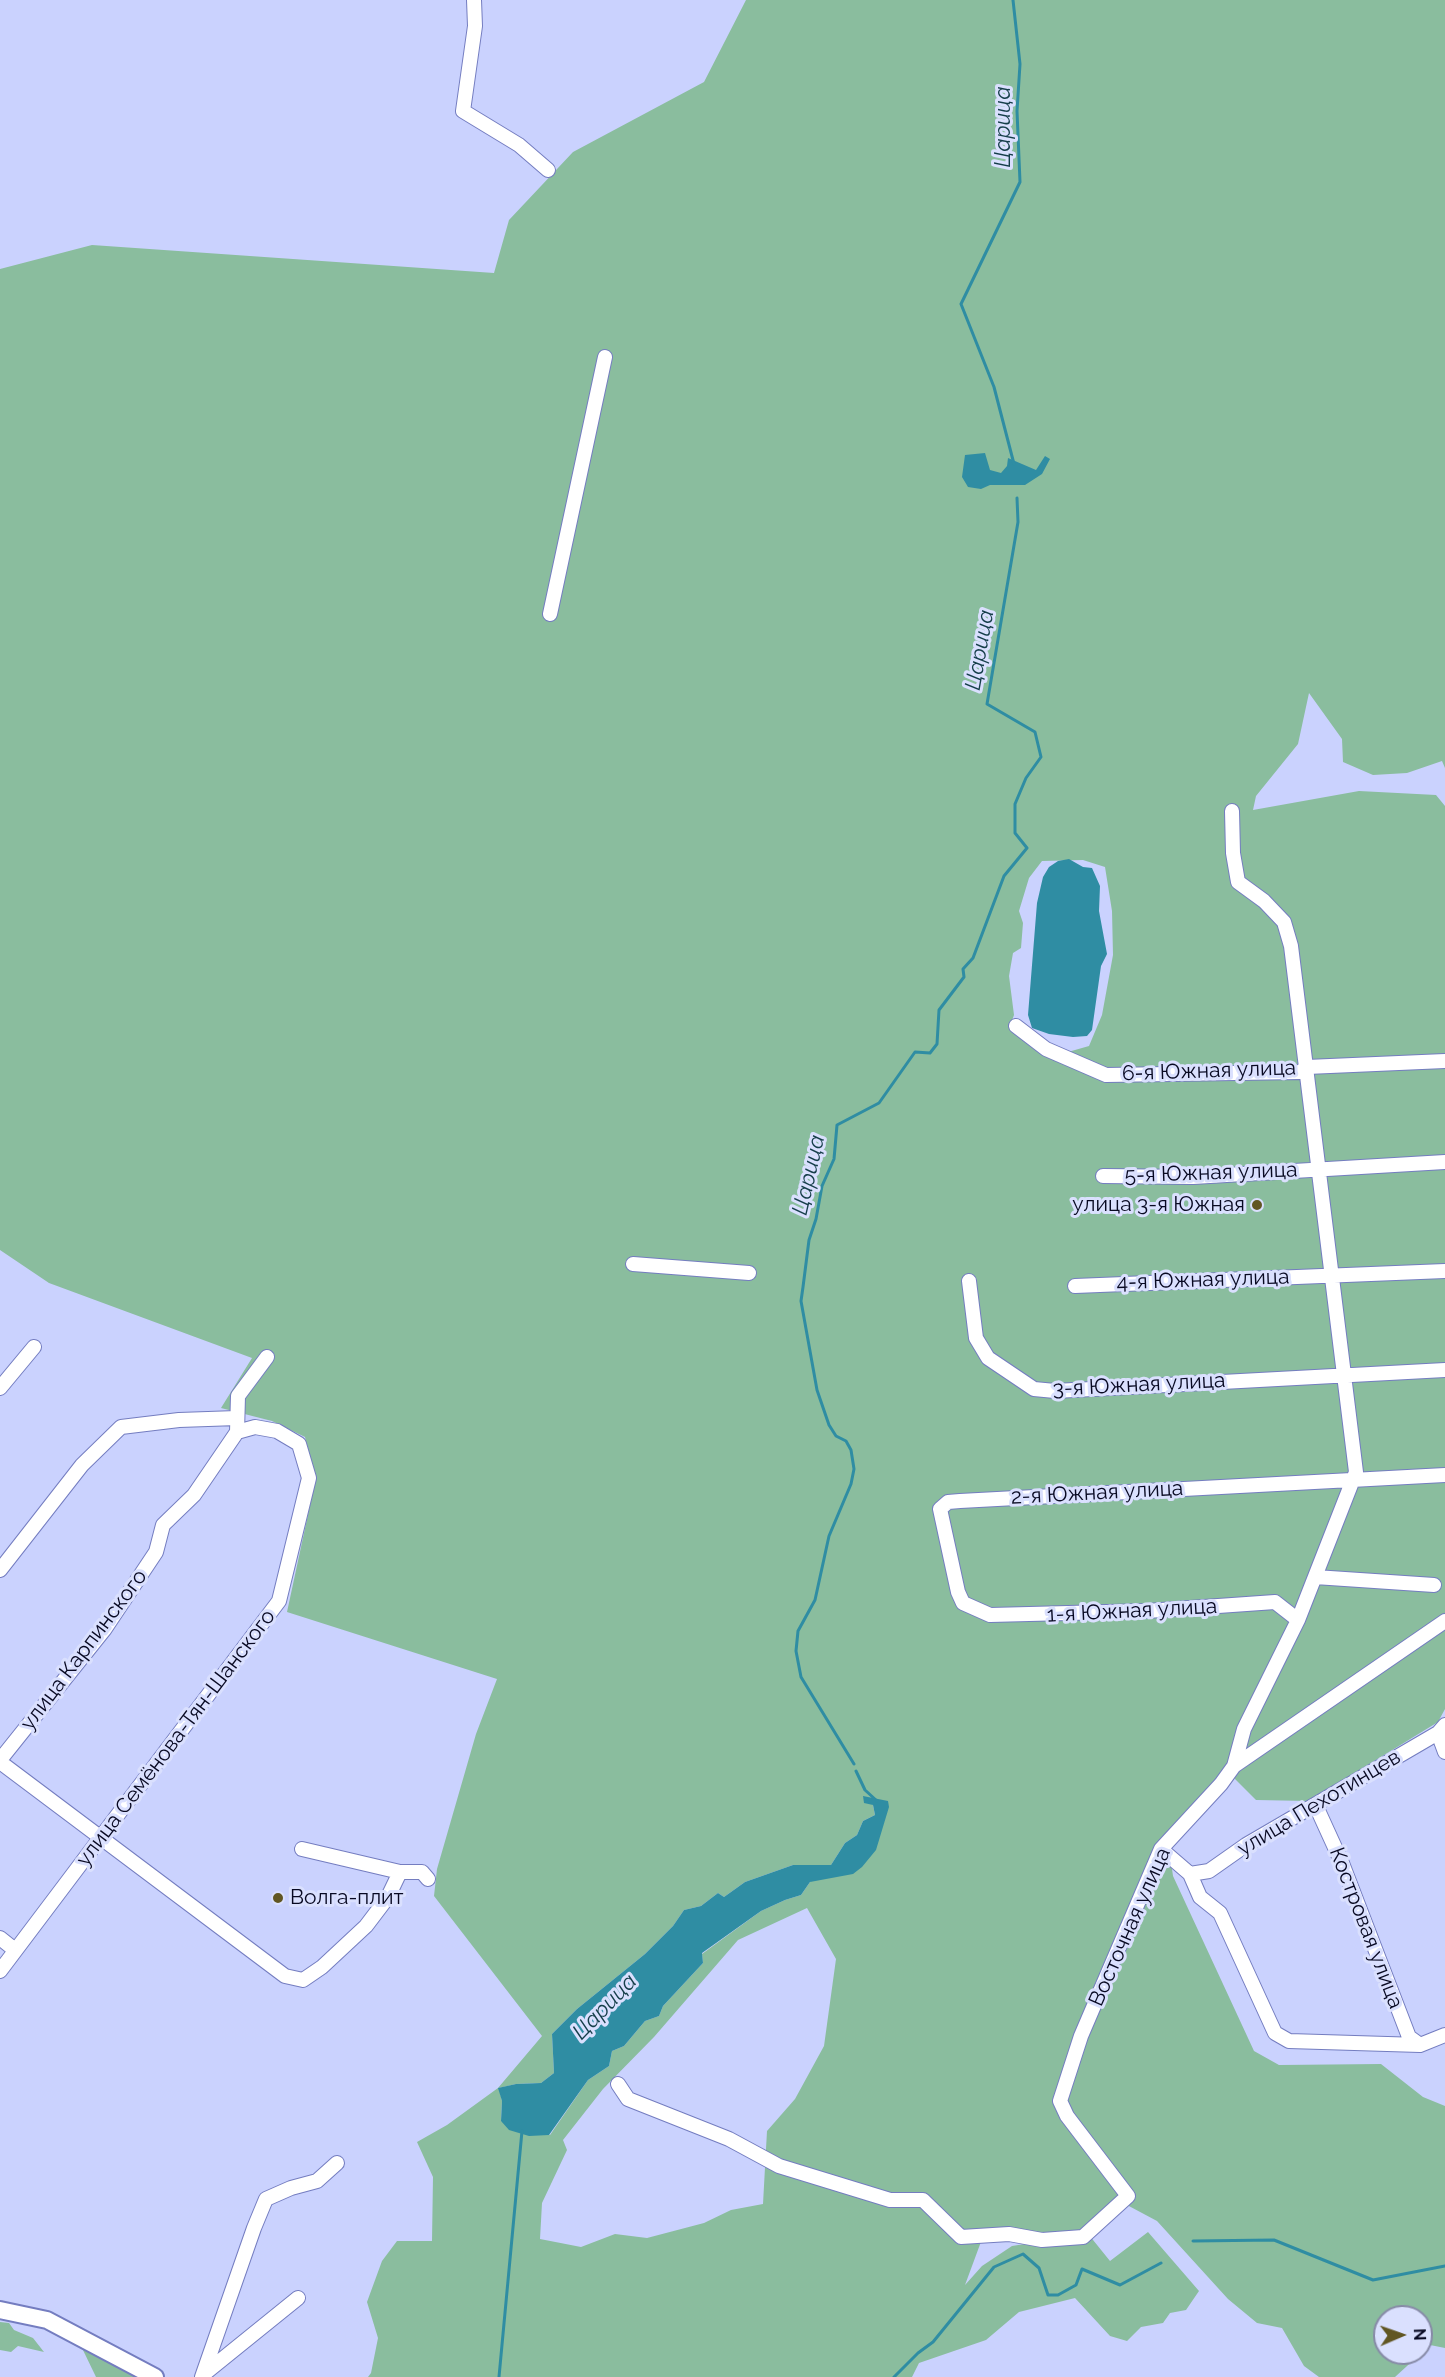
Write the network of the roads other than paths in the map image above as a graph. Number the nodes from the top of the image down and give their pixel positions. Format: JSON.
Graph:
{"nodes":[{"id":1,"x":474,"y":0,"type":"edge"},
{"id":2,"x":548,"y":170,"type":"dead end"},
{"id":3,"x":605,"y":357,"type":"dead end"},
{"id":4,"x":550,"y":614,"type":"dead end"},
{"id":5,"x":1232,"y":811,"type":"dead end"},
{"id":6,"x":1016,"y":1026,"type":"dead end"},
{"id":7,"x":1445,"y":1061,"type":"edge"},
{"id":8,"x":1307,"y":1067,"type":"junction"},
{"id":9,"x":1445,"y":1162,"type":"edge"},
{"id":10,"x":1320,"y":1170,"type":"junction"},
{"id":11,"x":1103,"y":1176,"type":"dead end"},
{"id":12,"x":633,"y":1264,"type":"dead end"},
{"id":13,"x":1445,"y":1271,"type":"edge"},
{"id":14,"x":749,"y":1273,"type":"dead end"},
{"id":15,"x":1332,"y":1275,"type":"junction"},
{"id":16,"x":969,"y":1281,"type":"dead end"},
{"id":17,"x":1075,"y":1286,"type":"dead end"},
{"id":18,"x":34,"y":1347,"type":"dead end"},
{"id":19,"x":267,"y":1357,"type":"dead end"},
{"id":20,"x":1445,"y":1371,"type":"edge"},
{"id":21,"x":1345,"y":1375,"type":"junction"},
{"id":22,"x":0,"y":1388,"type":"edge"},
{"id":23,"x":237,"y":1425,"type":"junction"},
{"id":24,"x":1445,"y":1475,"type":"edge"},
{"id":25,"x":1353,"y":1479,"type":"junction"},
{"id":26,"x":0,"y":1570,"type":"edge"},
{"id":27,"x":1315,"y":1577,"type":"junction"},
{"id":28,"x":1434,"y":1585,"type":"dead end"},
{"id":29,"x":963,"y":1603,"type":"joint"},
{"id":30,"x":1298,"y":1620,"type":"junction"},
{"id":31,"x":1445,"y":1621,"type":"edge"},
{"id":32,"x":1442,"y":1729,"type":"edge"},
{"id":33,"x":1445,"y":1752,"type":"edge"},
{"id":34,"x":0,"y":1761,"type":"edge"},
{"id":35,"x":1234,"y":1766,"type":"junction"},
{"id":36,"x":1316,"y":1806,"type":"junction"},
{"id":37,"x":101,"y":1837,"type":"junction"},
{"id":38,"x":303,"y":1848,"type":"dead end"},
{"id":39,"x":1161,"y":1849,"type":"junction"},
{"id":40,"x":400,"y":1872,"type":"junction"},
{"id":41,"x":1190,"y":1874,"type":"junction"},
{"id":42,"x":428,"y":1878,"type":"dead end"},
{"id":43,"x":0,"y":1938,"type":"edge"},
{"id":44,"x":15,"y":1950,"type":"junction"},
{"id":45,"x":0,"y":1971,"type":"edge"},
{"id":46,"x":1445,"y":2035,"type":"edge"},
{"id":47,"x":1420,"y":2045,"type":"junction"},
{"id":48,"x":618,"y":2084,"type":"dead end"},
{"id":49,"x":337,"y":2163,"type":"dead end"},
{"id":50,"x":298,"y":2298,"type":"dead end"},
{"id":51,"x":0,"y":2310,"type":"edge"},
{"id":52,"x":203,"y":2375,"type":"edge"},
{"id":53,"x":155,"y":2377,"type":"edge"}],
"edges":[{"from":1,"to":2,"type":"street"},
{"from":3,"to":4,"type":"street"},
{"from":5,"to":8,"type":"street"},
{"from":6,"to":8,"type":"street","name":"6-я Южная улица"},
{"from":7,"to":8,"type":"street","name":"6-я Южная улица"},
{"from":8,"to":10,"type":"street"},
{"from":9,"to":10,"type":"street","name":"5-я Южная улица"},
{"from":10,"to":11,"type":"street","name":"5-я Южная улица"},
{"from":10,"to":15,"type":"street"},
{"from":12,"to":14,"type":"street"},
{"from":13,"to":15,"type":"street","name":"4-я Южная улица"},
{"from":15,"to":17,"type":"street","name":"4-я Южная улица"},
{"from":15,"to":21,"type":"street"},
{"from":16,"to":21,"type":"street","name":"3-я Южная улица"},
{"from":18,"to":22,"type":"street"},
{"from":19,"to":23,"type":"street","name":"улица Карпинского"},
{"from":20,"to":21,"type":"street","name":"3-я Южная улица"},
{"from":21,"to":25,"type":"street"},
{"from":23,"to":26,"type":"street"},
{"from":23,"to":34,"type":"street","name":"улица Карпинского"},
{"from":23,"to":37,"type":"street","name":"улица Семёнова-Тян-Шанского"},
{"from":24,"to":25,"type":"street"},
{"from":25,"to":27,"type":"street"},
{"from":25,"to":29,"type":"street","name":"2-я Южная улица"},
{"from":27,"to":28,"type":"street"},
{"from":27,"to":30,"type":"street"},
{"from":29,"to":30,"type":"street","name":"1-я Южная улица"},
{"from":30,"to":35,"type":"street"},
{"from":31,"to":35,"type":"street","name":"Восточная улица"},
{"from":32,"to":33,"type":"street"},
{"from":32,"to":36,"type":"street","name":"улица Пехотинцев"},
{"from":34,"to":37,"type":"street"},
{"from":35,"to":39,"type":"street","name":"Восточная улица"},
{"from":36,"to":41,"type":"street","name":"улица Пехотинцев"},
{"from":36,"to":47,"type":"street","name":"Костровая улица"},
{"from":37,"to":40,"type":"street"},
{"from":37,"to":44,"type":"street","name":"улица Семёнова-Тян-Шанского"},
{"from":38,"to":40,"type":"street"},
{"from":39,"to":41,"type":"street"},
{"from":39,"to":48,"type":"street","name":"Восточная улица"},
{"from":40,"to":42,"type":"street"},
{"from":41,"to":47,"type":"street"},
{"from":43,"to":44,"type":"street"},
{"from":44,"to":45,"type":"street","name":"улица Семёнова-Тян-Шанского"},
{"from":46,"to":47,"type":"street"},
{"from":49,"to":52,"type":"street"},
{"from":50,"to":52,"type":"street"},
{"from":51,"to":53,"type":"main road"}]}
